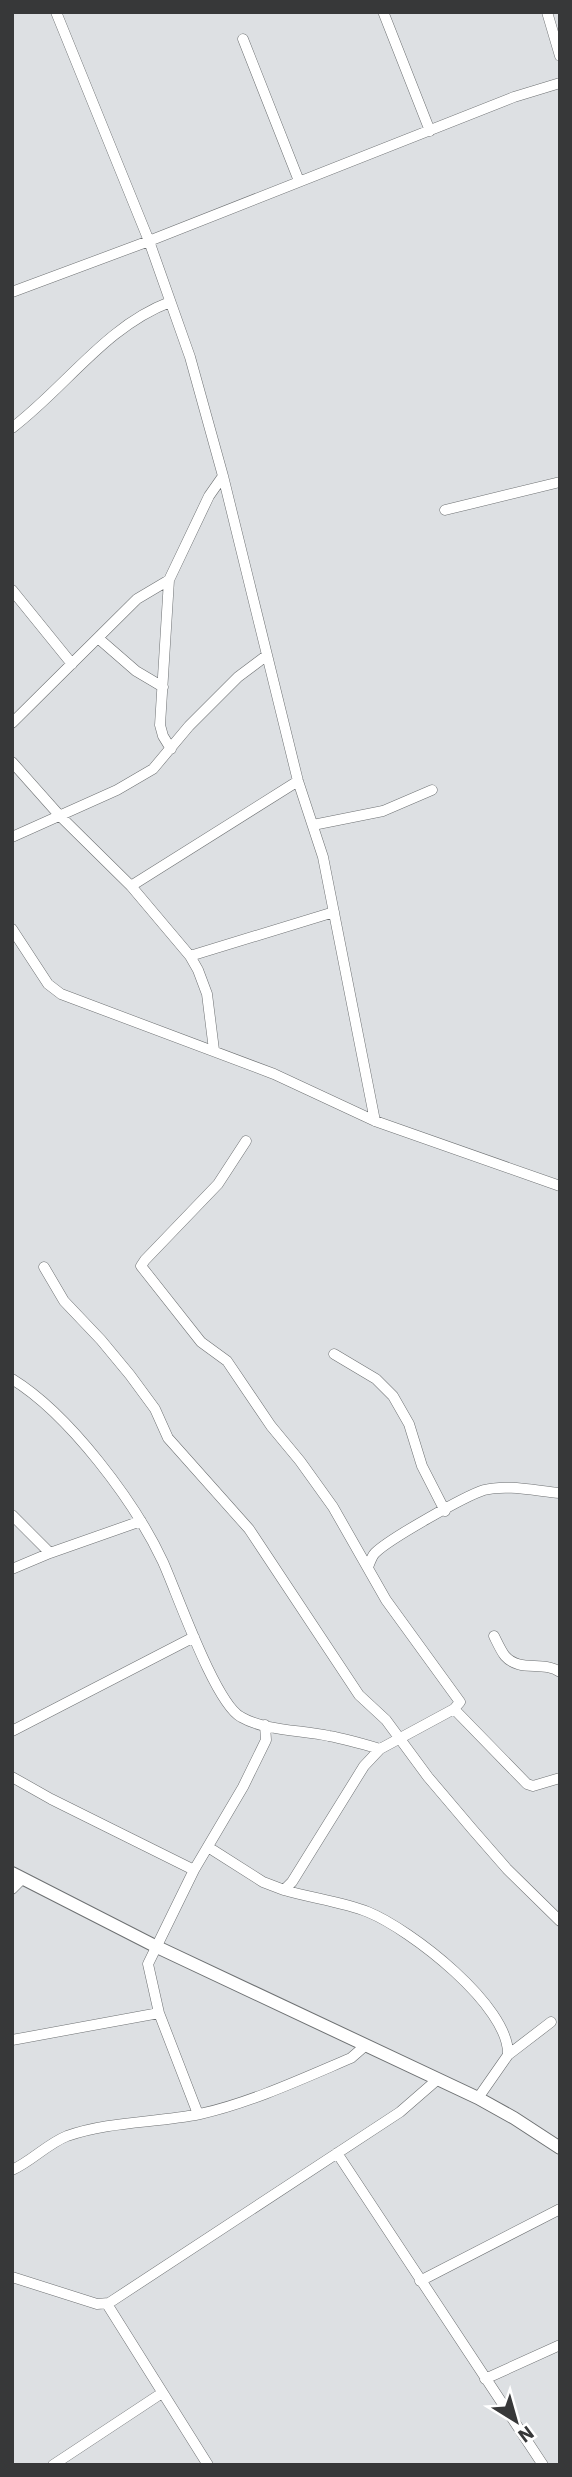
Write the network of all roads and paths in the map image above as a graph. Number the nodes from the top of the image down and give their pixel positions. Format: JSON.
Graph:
{"nodes":[{"id":1,"x":56,"y":12,"type":"edge"},
{"id":2,"x":547,"y":12,"type":"edge"},
{"id":3,"x":384,"y":14,"type":"edge"},
{"id":4,"x":243,"y":39,"type":"dead end"},
{"id":5,"x":560,"y":56,"type":"edge"},
{"id":6,"x":560,"y":83,"type":"edge"},
{"id":7,"x":430,"y":131,"type":"junction"},
{"id":8,"x":299,"y":181,"type":"junction"},
{"id":9,"x":149,"y":241,"type":"junction"},
{"id":10,"x":12,"y":292,"type":"edge"},
{"id":11,"x":170,"y":302,"type":"junction"},
{"id":12,"x":12,"y":428,"type":"edge"},
{"id":13,"x":223,"y":476,"type":"junction"},
{"id":14,"x":560,"y":482,"type":"edge"},
{"id":15,"x":444,"y":510,"type":"dead end"},
{"id":16,"x":169,"y":580,"type":"junction"},
{"id":17,"x":12,"y":590,"type":"edge"},
{"id":18,"x":98,"y":638,"type":"junction"},
{"id":19,"x":266,"y":656,"type":"junction"},
{"id":20,"x":72,"y":664,"type":"junction"},
{"id":21,"x":163,"y":687,"type":"junction"},
{"id":22,"x":12,"y":723,"type":"edge"},
{"id":23,"x":171,"y":749,"type":"junction"},
{"id":24,"x":12,"y":762,"type":"edge"},
{"id":25,"x":298,"y":781,"type":"junction"},
{"id":26,"x":432,"y":790,"type":"dead end"},
{"id":27,"x":60,"y":817,"type":"junction"},
{"id":28,"x":313,"y":825,"type":"junction"},
{"id":29,"x":12,"y":837,"type":"edge"},
{"id":30,"x":131,"y":886,"type":"junction"},
{"id":31,"x":334,"y":912,"type":"junction"},
{"id":32,"x":12,"y":929,"type":"edge"},
{"id":33,"x":190,"y":956,"type":"junction"},
{"id":34,"x":214,"y":1050,"type":"junction"},
{"id":35,"x":375,"y":1121,"type":"junction"},
{"id":36,"x":246,"y":1141,"type":"dead end"},
{"id":37,"x":560,"y":1186,"type":"edge"},
{"id":38,"x":44,"y":1267,"type":"dead end"},
{"id":39,"x":334,"y":1354,"type":"dead end"},
{"id":40,"x":12,"y":1379,"type":"edge"},
{"id":41,"x":560,"y":1493,"type":"edge"},
{"id":42,"x":445,"y":1511,"type":"junction"},
{"id":43,"x":12,"y":1515,"type":"edge"},
{"id":44,"x":141,"y":1521,"type":"junction"},
{"id":45,"x":50,"y":1553,"type":"junction"},
{"id":46,"x":368,"y":1567,"type":"junction"},
{"id":47,"x":12,"y":1569,"type":"edge"},
{"id":48,"x":494,"y":1636,"type":"dead end"},
{"id":49,"x":194,"y":1637,"type":"junction"},
{"id":50,"x":560,"y":1672,"type":"edge"},
{"id":51,"x":454,"y":1709,"type":"junction"},
{"id":52,"x":265,"y":1725,"type":"junction"},
{"id":53,"x":12,"y":1731,"type":"edge"},
{"id":54,"x":290,"y":1731,"type":"junction"},
{"id":55,"x":398,"y":1738,"type":"junction"},
{"id":56,"x":266,"y":1740,"type":"junction"},
{"id":57,"x":380,"y":1749,"type":"junction"},
{"id":58,"x":12,"y":1777,"type":"edge"},
{"id":59,"x":560,"y":1779,"type":"edge"},
{"id":60,"x":208,"y":1847,"type":"junction"},
{"id":61,"x":194,"y":1870,"type":"junction"},
{"id":62,"x":17,"y":1876,"type":"edge"},
{"id":63,"x":12,"y":1889,"type":"edge"},
{"id":64,"x":284,"y":1890,"type":"junction"},
{"id":65,"x":560,"y":1921,"type":"edge"},
{"id":66,"x":155,"y":1946,"type":"junction"},
{"id":67,"x":159,"y":2013,"type":"junction"},
{"id":68,"x":551,"y":2022,"type":"dead end"},
{"id":69,"x":12,"y":2040,"type":"edge"},
{"id":70,"x":366,"y":2045,"type":"junction"},
{"id":71,"x":508,"y":2055,"type":"junction"},
{"id":72,"x":438,"y":2079,"type":"junction"},
{"id":73,"x":478,"y":2098,"type":"junction"},
{"id":74,"x":198,"y":2114,"type":"junction"},
{"id":75,"x":560,"y":2148,"type":"edge"},
{"id":76,"x":337,"y":2153,"type":"junction"},
{"id":77,"x":12,"y":2170,"type":"edge"},
{"id":78,"x":560,"y":2209,"type":"edge"},
{"id":79,"x":12,"y":2277,"type":"edge"},
{"id":80,"x":420,"y":2281,"type":"junction"},
{"id":81,"x":107,"y":2304,"type":"junction"},
{"id":82,"x":560,"y":2345,"type":"edge"},
{"id":83,"x":485,"y":2379,"type":"junction"},
{"id":84,"x":162,"y":2393,"type":"junction"},
{"id":85,"x":53,"y":2465,"type":"edge"},
{"id":86,"x":208,"y":2465,"type":"edge"},
{"id":87,"x":543,"y":2465,"type":"edge"}],
"edges":[{"from":1,"to":9,"type":"street"},
{"from":2,"to":5,"type":"street"},
{"from":3,"to":7,"type":"street"},
{"from":4,"to":8,"type":"street"},
{"from":6,"to":7,"type":"street"},
{"from":7,"to":8,"type":"street"},
{"from":8,"to":9,"type":"street"},
{"from":9,"to":10,"type":"street"},
{"from":9,"to":11,"type":"street"},
{"from":11,"to":12,"type":"street"},
{"from":11,"to":13,"type":"street"},
{"from":13,"to":16,"type":"street"},
{"from":13,"to":19,"type":"street"},
{"from":14,"to":15,"type":"street"},
{"from":16,"to":18,"type":"street"},
{"from":16,"to":21,"type":"street"},
{"from":17,"to":20,"type":"street"},
{"from":18,"to":20,"type":"street"},
{"from":18,"to":21,"type":"street"},
{"from":19,"to":23,"type":"street"},
{"from":19,"to":25,"type":"street"},
{"from":20,"to":22,"type":"street"},
{"from":21,"to":23,"type":"street"},
{"from":23,"to":27,"type":"street"},
{"from":24,"to":27,"type":"street"},
{"from":25,"to":28,"type":"street"},
{"from":25,"to":30,"type":"street"},
{"from":26,"to":28,"type":"street"},
{"from":27,"to":29,"type":"street"},
{"from":27,"to":30,"type":"street"},
{"from":28,"to":31,"type":"street"},
{"from":30,"to":33,"type":"street"},
{"from":31,"to":33,"type":"street"},
{"from":31,"to":35,"type":"street"},
{"from":32,"to":34,"type":"street"},
{"from":33,"to":34,"type":"street"},
{"from":34,"to":35,"type":"street"},
{"from":35,"to":37,"type":"street"},
{"from":36,"to":46,"type":"street"},
{"from":38,"to":55,"type":"street"},
{"from":39,"to":42,"type":"street"},
{"from":40,"to":44,"type":"street"},
{"from":41,"to":42,"type":"street"},
{"from":42,"to":46,"type":"street"},
{"from":43,"to":45,"type":"street"},
{"from":44,"to":45,"type":"street"},
{"from":44,"to":49,"type":"street"},
{"from":45,"to":47,"type":"street"},
{"from":46,"to":51,"type":"street"},
{"from":48,"to":50,"type":"street"},
{"from":49,"to":52,"type":"street"},
{"from":49,"to":53,"type":"street"},
{"from":51,"to":55,"type":"street"},
{"from":51,"to":59,"type":"street"},
{"from":52,"to":54,"type":"street"},
{"from":52,"to":56,"type":"street"},
{"from":54,"to":56,"type":"street"},
{"from":54,"to":57,"type":"street"},
{"from":55,"to":57,"type":"street"},
{"from":55,"to":65,"type":"street"},
{"from":56,"to":60,"type":"street"},
{"from":57,"to":64,"type":"street"},
{"from":58,"to":61,"type":"street"},
{"from":60,"to":61,"type":"street"},
{"from":60,"to":64,"type":"street"},
{"from":61,"to":66,"type":"street"},
{"from":62,"to":63,"type":"street"},
{"from":62,"to":66,"type":"street"},
{"from":64,"to":71,"type":"street"},
{"from":66,"to":67,"type":"street"},
{"from":66,"to":70,"type":"street"},
{"from":67,"to":69,"type":"street"},
{"from":67,"to":74,"type":"street"},
{"from":68,"to":71,"type":"street"},
{"from":70,"to":72,"type":"street"},
{"from":70,"to":74,"type":"street"},
{"from":71,"to":73,"type":"street"},
{"from":72,"to":73,"type":"street"},
{"from":72,"to":76,"type":"street"},
{"from":73,"to":75,"type":"street"},
{"from":74,"to":77,"type":"street"},
{"from":76,"to":80,"type":"street"},
{"from":76,"to":81,"type":"street"},
{"from":78,"to":80,"type":"street"},
{"from":79,"to":81,"type":"street"},
{"from":80,"to":83,"type":"street"},
{"from":81,"to":84,"type":"street"},
{"from":82,"to":83,"type":"street"},
{"from":83,"to":87,"type":"street"},
{"from":84,"to":85,"type":"street"},
{"from":84,"to":86,"type":"street"}]}
